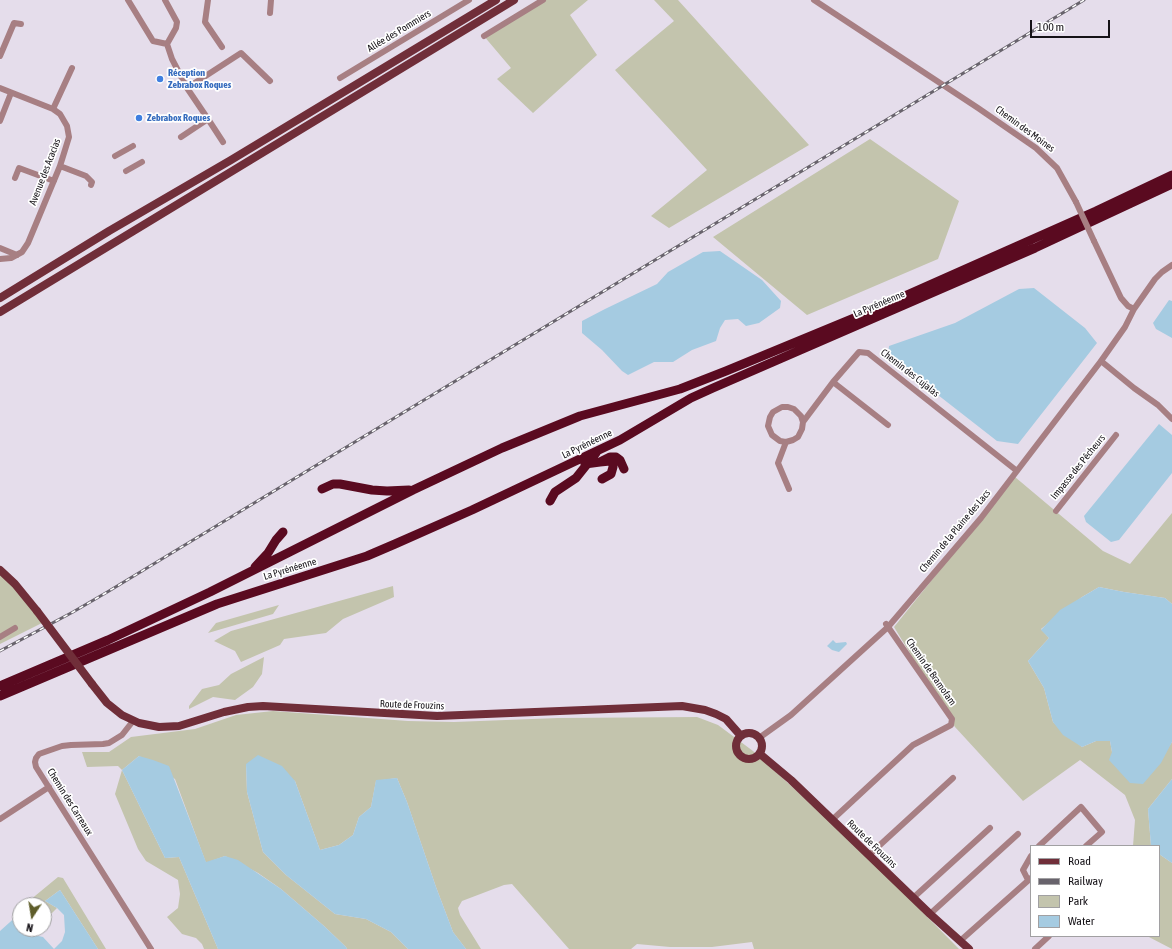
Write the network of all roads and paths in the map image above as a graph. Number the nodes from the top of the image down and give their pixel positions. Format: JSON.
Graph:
{"nodes":[{"id":1,"x":128,"y":0,"type":"edge"},
{"id":2,"x":165,"y":0,"type":"edge"},
{"id":3,"x":208,"y":0,"type":"edge"},
{"id":4,"x":271,"y":0,"type":"edge"},
{"id":5,"x":469,"y":0,"type":"edge"},
{"id":6,"x":496,"y":0,"type":"edge"},
{"id":7,"x":514,"y":0,"type":"edge"},
{"id":8,"x":543,"y":0,"type":"edge"},
{"id":9,"x":814,"y":0,"type":"edge"},
{"id":10,"x":270,"y":13,"type":"dead end"},
{"id":11,"x":21,"y":24,"type":"dead end"},
{"id":12,"x":484,"y":36,"type":"dead end"},
{"id":13,"x":167,"y":44,"type":"junction"},
{"id":14,"x":222,"y":47,"type":"dead end"},
{"id":15,"x":0,"y":55,"type":"edge"},
{"id":16,"x":72,"y":68,"type":"dead end"},
{"id":17,"x":340,"y":78,"type":"dead end"},
{"id":18,"x":270,"y":81,"type":"dead end"},
{"id":19,"x":0,"y":88,"type":"edge"},
{"id":20,"x":187,"y":88,"type":"junction"},
{"id":21,"x":11,"y":92,"type":"junction"},
{"id":22,"x":53,"y":109,"type":"junction"},
{"id":23,"x":208,"y":119,"type":"junction"},
{"id":24,"x":0,"y":121,"type":"edge"},
{"id":25,"x":181,"y":137,"type":"dead end"},
{"id":26,"x":223,"y":142,"type":"dead end"},
{"id":27,"x":133,"y":146,"type":"dead end"},
{"id":28,"x":115,"y":156,"type":"dead end"},
{"id":29,"x":142,"y":162,"type":"dead end"},
{"id":30,"x":60,"y":166,"type":"junction"},
{"id":31,"x":126,"y":171,"type":"dead end"},
{"id":32,"x":1172,"y":175,"type":"edge"},
{"id":33,"x":15,"y":178,"type":"dead end"},
{"id":34,"x":54,"y":181,"type":"junction"},
{"id":35,"x":1172,"y":184,"type":"edge"},
{"id":36,"x":91,"y":185,"type":"dead end"},
{"id":37,"x":0,"y":248,"type":"edge"},
{"id":38,"x":17,"y":255,"type":"junction"},
{"id":39,"x":0,"y":259,"type":"edge"},
{"id":40,"x":1172,"y":265,"type":"edge"},
{"id":41,"x":0,"y":298,"type":"edge"},
{"id":42,"x":1134,"y":309,"type":"junction"},
{"id":43,"x":0,"y":312,"type":"edge"},
{"id":44,"x":1101,"y":361,"type":"junction"},
{"id":45,"x":832,"y":382,"type":"junction"},
{"id":46,"x":1172,"y":419,"type":"edge"},
{"id":47,"x":803,"y":422,"type":"junction"},
{"id":48,"x":888,"y":425,"type":"dead end"},
{"id":49,"x":1116,"y":435,"type":"dead end"},
{"id":50,"x":786,"y":442,"type":"junction"},
{"id":51,"x":598,"y":451,"type":"junction"},
{"id":52,"x":600,"y":462,"type":"junction"},
{"id":53,"x":587,"y":464,"type":"junction"},
{"id":54,"x":564,"y":467,"type":"junction"},
{"id":55,"x":624,"y":469,"type":"dead end"},
{"id":56,"x":1017,"y":471,"type":"junction"},
{"id":57,"x":576,"y":478,"type":"junction"},
{"id":58,"x":602,"y":479,"type":"dead end"},
{"id":59,"x":322,"y":489,"type":"dead end"},
{"id":60,"x":789,"y":489,"type":"dead end"},
{"id":61,"x":413,"y":490,"type":"junction"},
{"id":62,"x":550,"y":501,"type":"dead end"},
{"id":63,"x":1056,"y":510,"type":"dead end"},
{"id":64,"x":283,"y":532,"type":"dead end"},
{"id":65,"x":0,"y":570,"type":"edge"},
{"id":66,"x":250,"y":572,"type":"junction"},
{"id":67,"x":887,"y":625,"type":"junction"},
{"id":68,"x":15,"y":628,"type":"dead end"},
{"id":69,"x":0,"y":637,"type":"edge"},
{"id":70,"x":0,"y":686,"type":"edge"},
{"id":71,"x":0,"y":696,"type":"edge"},
{"id":72,"x":133,"y":721,"type":"junction"},
{"id":73,"x":741,"y":736,"type":"junction"},
{"id":74,"x":760,"y":738,"type":"junction"},
{"id":75,"x":760,"y":754,"type":"junction"},
{"id":76,"x":953,"y":778,"type":"dead end"},
{"id":77,"x":49,"y":787,"type":"junction"},
{"id":78,"x":0,"y":819,"type":"edge"},
{"id":79,"x":832,"y":820,"type":"junction"},
{"id":80,"x":990,"y":828,"type":"dead end"},
{"id":81,"x":1018,"y":834,"type":"dead end"},
{"id":82,"x":1040,"y":845,"type":"edge"},
{"id":83,"x":1087,"y":845,"type":"edge"},
{"id":84,"x":869,"y":855,"type":"junction"},
{"id":85,"x":1030,"y":858,"type":"edge"},
{"id":86,"x":1029,"y":879,"type":"edge"},
{"id":87,"x":913,"y":898,"type":"junction"},
{"id":88,"x":930,"y":914,"type":"junction"},
{"id":89,"x":1048,"y":937,"type":"edge"},
{"id":90,"x":960,"y":941,"type":"junction"},
{"id":91,"x":151,"y":949,"type":"edge"},
{"id":92,"x":969,"y":949,"type":"edge"},
{"id":93,"x":1035,"y":949,"type":"edge"}],
"edges":[{"from":1,"to":13,"type":"street"},
{"from":2,"to":13,"type":"street"},
{"from":3,"to":14,"type":"street"},
{"from":4,"to":10,"type":"street"},
{"from":5,"to":17,"type":"street","name":"Allée des Pommiers"},
{"from":6,"to":41,"type":"main road"},
{"from":7,"to":43,"type":"main road"},
{"from":8,"to":12,"type":"street"},
{"from":9,"to":42,"type":"street","name":"Chemin des Moines","bridge":true},
{"from":11,"to":15,"type":"street"},
{"from":13,"to":20,"type":"street"},
{"from":16,"to":22,"type":"street"},
{"from":18,"to":20,"type":"street"},
{"from":19,"to":21,"type":"street","name":"Avenue des Acacias"},
{"from":20,"to":23,"type":"street"},
{"from":21,"to":22,"type":"street","name":"Avenue des Acacias"},
{"from":21,"to":24,"type":"street"},
{"from":22,"to":30,"type":"street","name":"Avenue des Acacias"},
{"from":23,"to":25,"type":"street"},
{"from":23,"to":26,"type":"street"},
{"from":27,"to":28,"type":"street"},
{"from":29,"to":31,"type":"street"},
{"from":30,"to":34,"type":"street","name":"Avenue des Acacias"},
{"from":30,"to":36,"type":"street"},
{"from":32,"to":61,"type":"highway","name":"La Pyrénéenne"},
{"from":33,"to":34,"type":"street"},
{"from":34,"to":38,"type":"street","name":"Avenue des Acacias"},
{"from":35,"to":51,"type":"highway","name":"La Pyrénéenne"},
{"from":37,"to":38,"type":"street"},
{"from":38,"to":39,"type":"street"},
{"from":40,"to":42,"type":"street"},
{"from":42,"to":44,"type":"street","name":"Chemin de la Plaine des Lacs"},
{"from":44,"to":46,"type":"street"},
{"from":44,"to":56,"type":"street","name":"Chemin de la Plaine des Lacs"},
{"from":45,"to":47,"type":"street","name":"Chemin des Cujalas"},
{"from":45,"to":48,"type":"street"},
{"from":45,"to":56,"type":"street","name":"Chemin des Cujalas"},
{"from":47,"to":50,"type":"street","name":"Chemin des Cujalas"},
{"from":47,"to":50,"type":"street"},
{"from":49,"to":63,"type":"street","name":"Impasse des Pêcheurs"},
{"from":50,"to":60,"type":"street"},
{"from":51,"to":53,"type":"highway"},
{"from":51,"to":54,"type":"highway","name":"La Pyrénéenne"},
{"from":52,"to":53,"type":"highway"},
{"from":52,"to":55,"type":"highway"},
{"from":52,"to":57,"type":"highway"},
{"from":52,"to":58,"type":"highway"},
{"from":53,"to":54,"type":"highway"},
{"from":53,"to":57,"type":"highway"},
{"from":54,"to":71,"type":"highway","name":"La Pyrénéenne"},
{"from":56,"to":67,"type":"street","name":"Chemin de la Plaine des Lacs"},
{"from":57,"to":62,"type":"highway"},
{"from":59,"to":61,"type":"highway"},
{"from":61,"to":66,"type":"highway","name":"La Pyrénéenne"},
{"from":64,"to":66,"type":"highway"},
{"from":65,"to":72,"type":"main road","name":"Route de Frouzins","bridge":true},
{"from":66,"to":70,"type":"highway","name":"La Pyrénéenne"},
{"from":67,"to":74,"type":"street","name":"Chemin de la Plaine des Lacs"},
{"from":67,"to":79,"type":"street","name":"Chemin de Bramofam"},
{"from":68,"to":69,"type":"street"},
{"from":72,"to":73,"type":"main road","name":"Route de Frouzins"},
{"from":72,"to":77,"type":"street","name":"Chemin des Carreaux"},
{"from":73,"to":74,"type":"main road"},
{"from":73,"to":75,"type":"main road"},
{"from":74,"to":75,"type":"main road"},
{"from":75,"to":79,"type":"main road","name":"Route de Frouzins"},
{"from":76,"to":84,"type":"street"},
{"from":77,"to":78,"type":"street"},
{"from":77,"to":91,"type":"street","name":"Chemin des Carreaux"},
{"from":79,"to":84,"type":"main road","name":"Route de Frouzins"},
{"from":80,"to":87,"type":"street"},
{"from":81,"to":88,"type":"street"},
{"from":82,"to":83,"type":"street"},
{"from":84,"to":87,"type":"main road","name":"Route de Frouzins"},
{"from":85,"to":86,"type":"street"},
{"from":86,"to":90,"type":"street"},
{"from":87,"to":88,"type":"main road","name":"Route de Frouzins"},
{"from":88,"to":90,"type":"main road","name":"Route de Frouzins"},
{"from":89,"to":93,"type":"street"},
{"from":90,"to":92,"type":"main road","name":"Route de Frouzins"}]}
